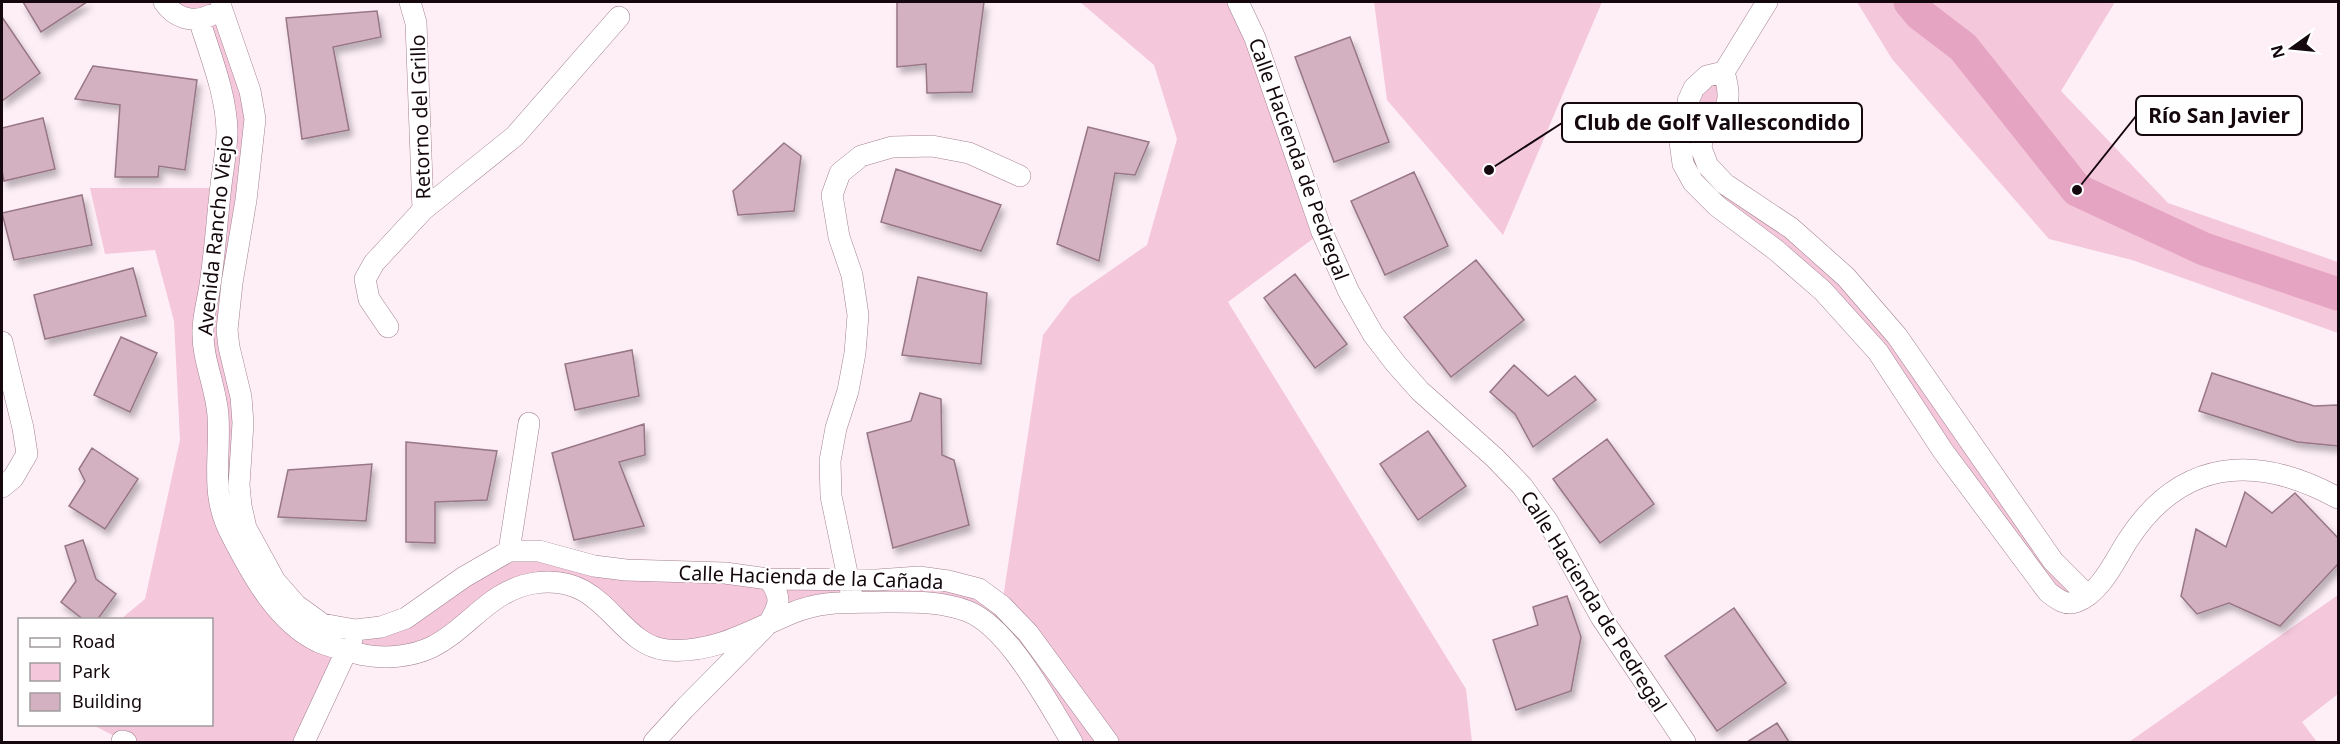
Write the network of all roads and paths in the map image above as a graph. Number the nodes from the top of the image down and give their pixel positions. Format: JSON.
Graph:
{"nodes":[{"id":1,"x":164,"y":2,"type":"edge"},
{"id":2,"x":410,"y":2,"type":"edge"},
{"id":3,"x":1238,"y":2,"type":"edge"},
{"id":4,"x":1767,"y":2,"type":"edge"},
{"id":5,"x":222,"y":4,"type":"edge"},
{"id":6,"x":619,"y":17,"type":"dead end"},
{"id":7,"x":199,"y":19,"type":"junction"},
{"id":8,"x":1724,"y":72,"type":"junction"},
{"id":9,"x":1696,"y":122,"type":"junction"},
{"id":10,"x":1020,"y":176,"type":"dead end"},
{"id":11,"x":423,"y":210,"type":"junction"},
{"id":12,"x":211,"y":281,"type":"junction"},
{"id":13,"x":232,"y":283,"type":"junction"},
{"id":14,"x":388,"y":327,"type":"dead end"},
{"id":15,"x":2,"y":342,"type":"edge"},
{"id":16,"x":529,"y":423,"type":"dead end"},
{"id":17,"x":2,"y":487,"type":"edge"},
{"id":18,"x":2338,"y":498,"type":"edge"},
{"id":19,"x":509,"y":550,"type":"junction"},
{"id":20,"x":769,"y":579,"type":"junction"},
{"id":21,"x":848,"y":579,"type":"junction"},
{"id":22,"x":853,"y":601,"type":"junction"},
{"id":23,"x":769,"y":623,"type":"junction"},
{"id":24,"x":355,"y":630,"type":"junction"},
{"id":25,"x":347,"y":651,"type":"junction"},
{"id":26,"x":380,"y":658,"type":"joint"},
{"id":27,"x":1101,"y":741,"type":"edge"},
{"id":28,"x":304,"y":742,"type":"edge"},
{"id":29,"x":654,"y":742,"type":"edge"},
{"id":30,"x":1072,"y":742,"type":"edge"},
{"id":31,"x":1685,"y":742,"type":"edge"}],
"edges":[{"from":1,"to":7,"type":"street"},
{"from":2,"to":11,"type":"street","name":"Retorno del Grillo"},
{"from":3,"to":31,"type":"street","name":"Calle Hacienda de Pedregal"},
{"from":4,"to":8,"type":"street"},
{"from":5,"to":7,"type":"street"},
{"from":5,"to":13,"type":"street","name":"Avenida Rancho Viejo"},
{"from":6,"to":11,"type":"street","name":"Retorno del Grillo"},
{"from":7,"to":12,"type":"street","name":"Avenida Rancho Viejo"},
{"from":8,"to":9,"type":"street"},
{"from":8,"to":9,"type":"street"},
{"from":9,"to":18,"type":"street"},
{"from":10,"to":21,"type":"street"},
{"from":11,"to":14,"type":"street"},
{"from":12,"to":13,"type":"street"},
{"from":12,"to":25,"type":"street","name":"Avenida Rancho Viejo"},
{"from":13,"to":24,"type":"street","name":"Avenida Rancho Viejo"},
{"from":15,"to":17,"type":"street"},
{"from":16,"to":19,"type":"street"},
{"from":19,"to":20,"type":"street","name":"Calle Hacienda de la Cañada"},
{"from":19,"to":24,"type":"street"},
{"from":20,"to":21,"type":"street","name":"Calle Hacienda de la Cañada"},
{"from":20,"to":23,"type":"street"},
{"from":21,"to":22,"type":"street"},
{"from":21,"to":27,"type":"street","name":"Calle Hacienda de la Cañada"},
{"from":22,"to":23,"type":"street","name":"Calle Hacienda de la Cañada"},
{"from":22,"to":30,"type":"street","name":"Calle Hacienda de la Cañada"},
{"from":23,"to":26,"type":"street","name":"Calle Hacienda de la Cañada"},
{"from":23,"to":29,"type":"street","name":"Calle Hacienda de la Cañada"},
{"from":24,"to":25,"type":"street"},
{"from":25,"to":26,"type":"street","name":"Avenida Rancho Viejo"},
{"from":25,"to":28,"type":"street"}]}
